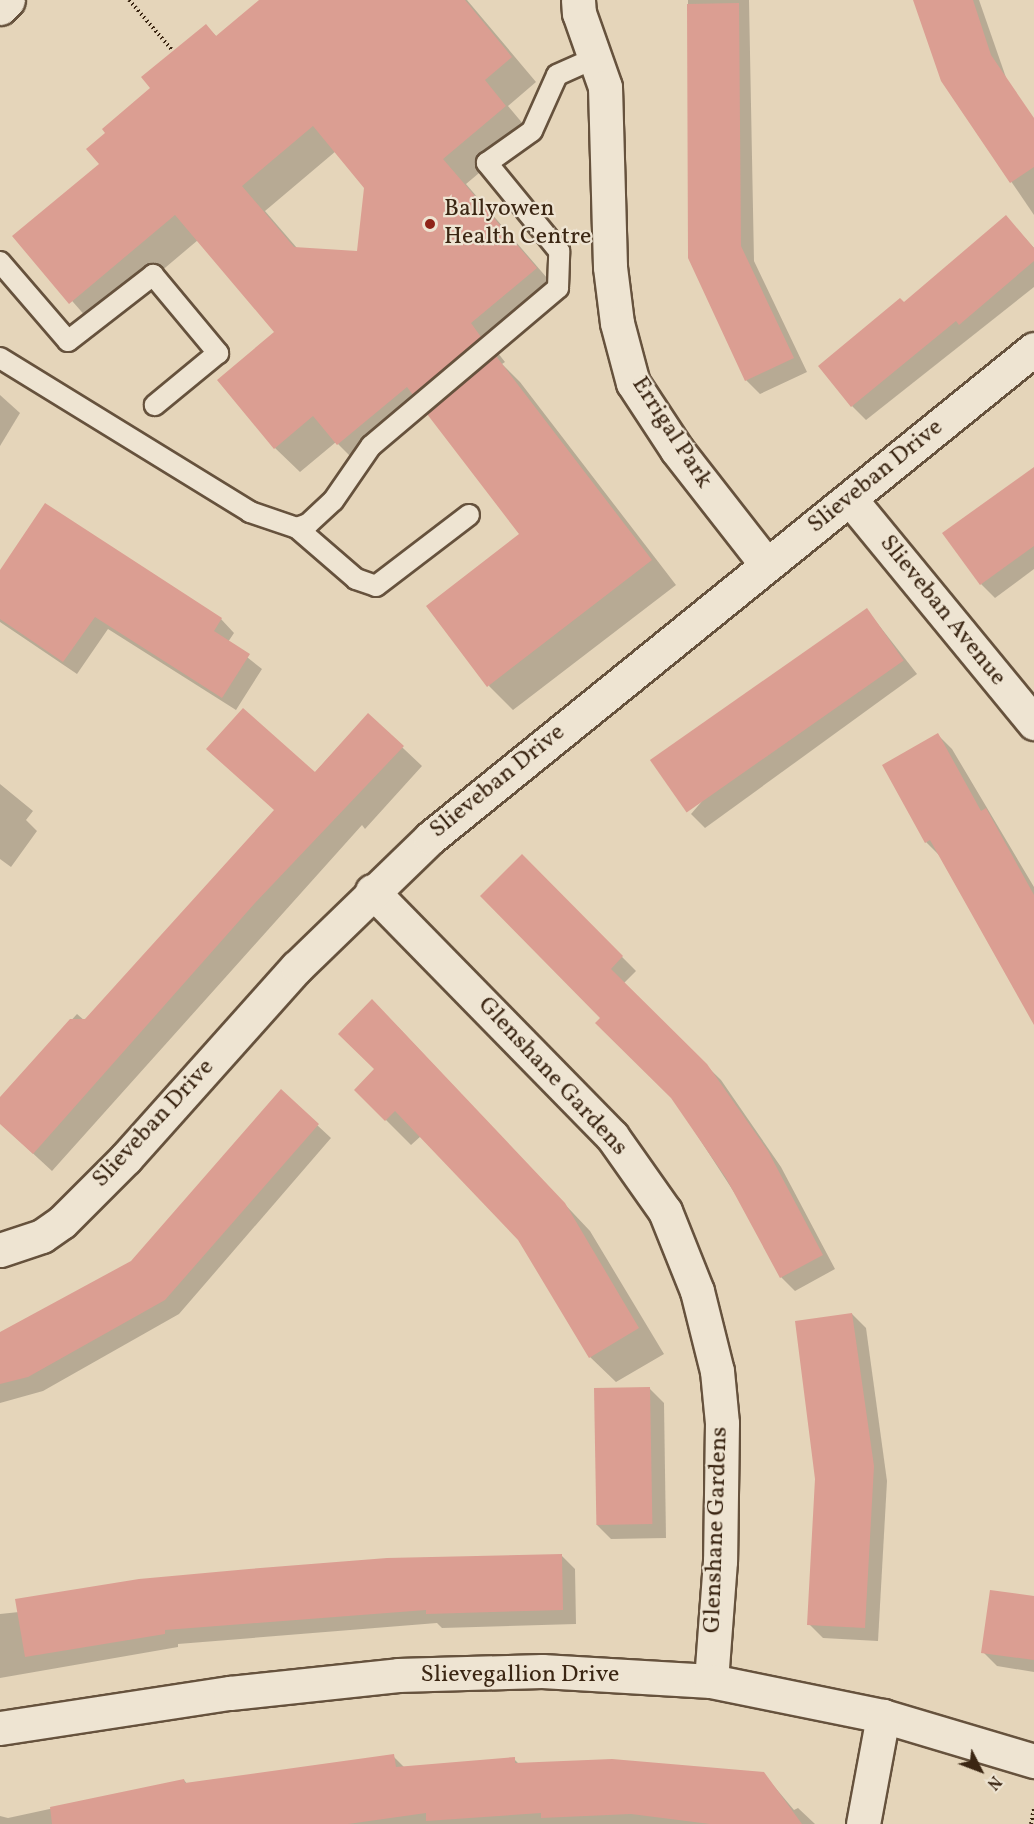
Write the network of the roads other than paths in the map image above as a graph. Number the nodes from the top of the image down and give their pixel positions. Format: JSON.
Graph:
{"nodes":[{"id":1,"x":8,"y":0,"type":"edge"},
{"id":2,"x":578,"y":0,"type":"edge"},
{"id":3,"x":0,"y":8,"type":"edge"},
{"id":4,"x":595,"y":58,"type":"junction"},
{"id":5,"x":0,"y":262,"type":"edge"},
{"id":6,"x":1034,"y":349,"type":"edge"},
{"id":7,"x":0,"y":358,"type":"edge"},
{"id":8,"x":155,"y":405,"type":"dead end"},
{"id":9,"x":850,"y":499,"type":"junction"},
{"id":10,"x":469,"y":515,"type":"dead end"},
{"id":11,"x":297,"y":528,"type":"junction"},
{"id":12,"x":767,"y":565,"type":"junction"},
{"id":13,"x":1034,"y":723,"type":"edge"},
{"id":14,"x":372,"y":891,"type":"junction"},
{"id":15,"x":0,"y":1250,"type":"edge"},
{"id":16,"x":711,"y":1681,"type":"junction"},
{"id":17,"x":883,"y":1716,"type":"junction"},
{"id":18,"x":0,"y":1728,"type":"edge"},
{"id":19,"x":1034,"y":1761,"type":"edge"},
{"id":20,"x":862,"y":1824,"type":"edge"}],
"edges":[{"from":1,"to":3,"type":"street"},
{"from":2,"to":4,"type":"street","name":"Errigal Park"},
{"from":4,"to":11,"type":"lane"},
{"from":4,"to":12,"type":"street","name":"Errigal Park"},
{"from":5,"to":8,"type":"lane"},
{"from":6,"to":9,"type":"street","name":"Slieveban Drive"},
{"from":7,"to":11,"type":"lane"},
{"from":9,"to":12,"type":"street","name":"Slieveban Drive"},
{"from":9,"to":13,"type":"street","name":"Slieveban Avenue"},
{"from":10,"to":11,"type":"lane"},
{"from":12,"to":14,"type":"street","name":"Slieveban Drive"},
{"from":14,"to":15,"type":"street","name":"Slieveban Drive"},
{"from":14,"to":16,"type":"street","name":"Glenshane Gardens"},
{"from":16,"to":17,"type":"street","name":"Slievegallion Drive"},
{"from":16,"to":18,"type":"street","name":"Slievegallion Drive"},
{"from":17,"to":19,"type":"street","name":"Slievegallion Drive"},
{"from":17,"to":20,"type":"street"}]}
